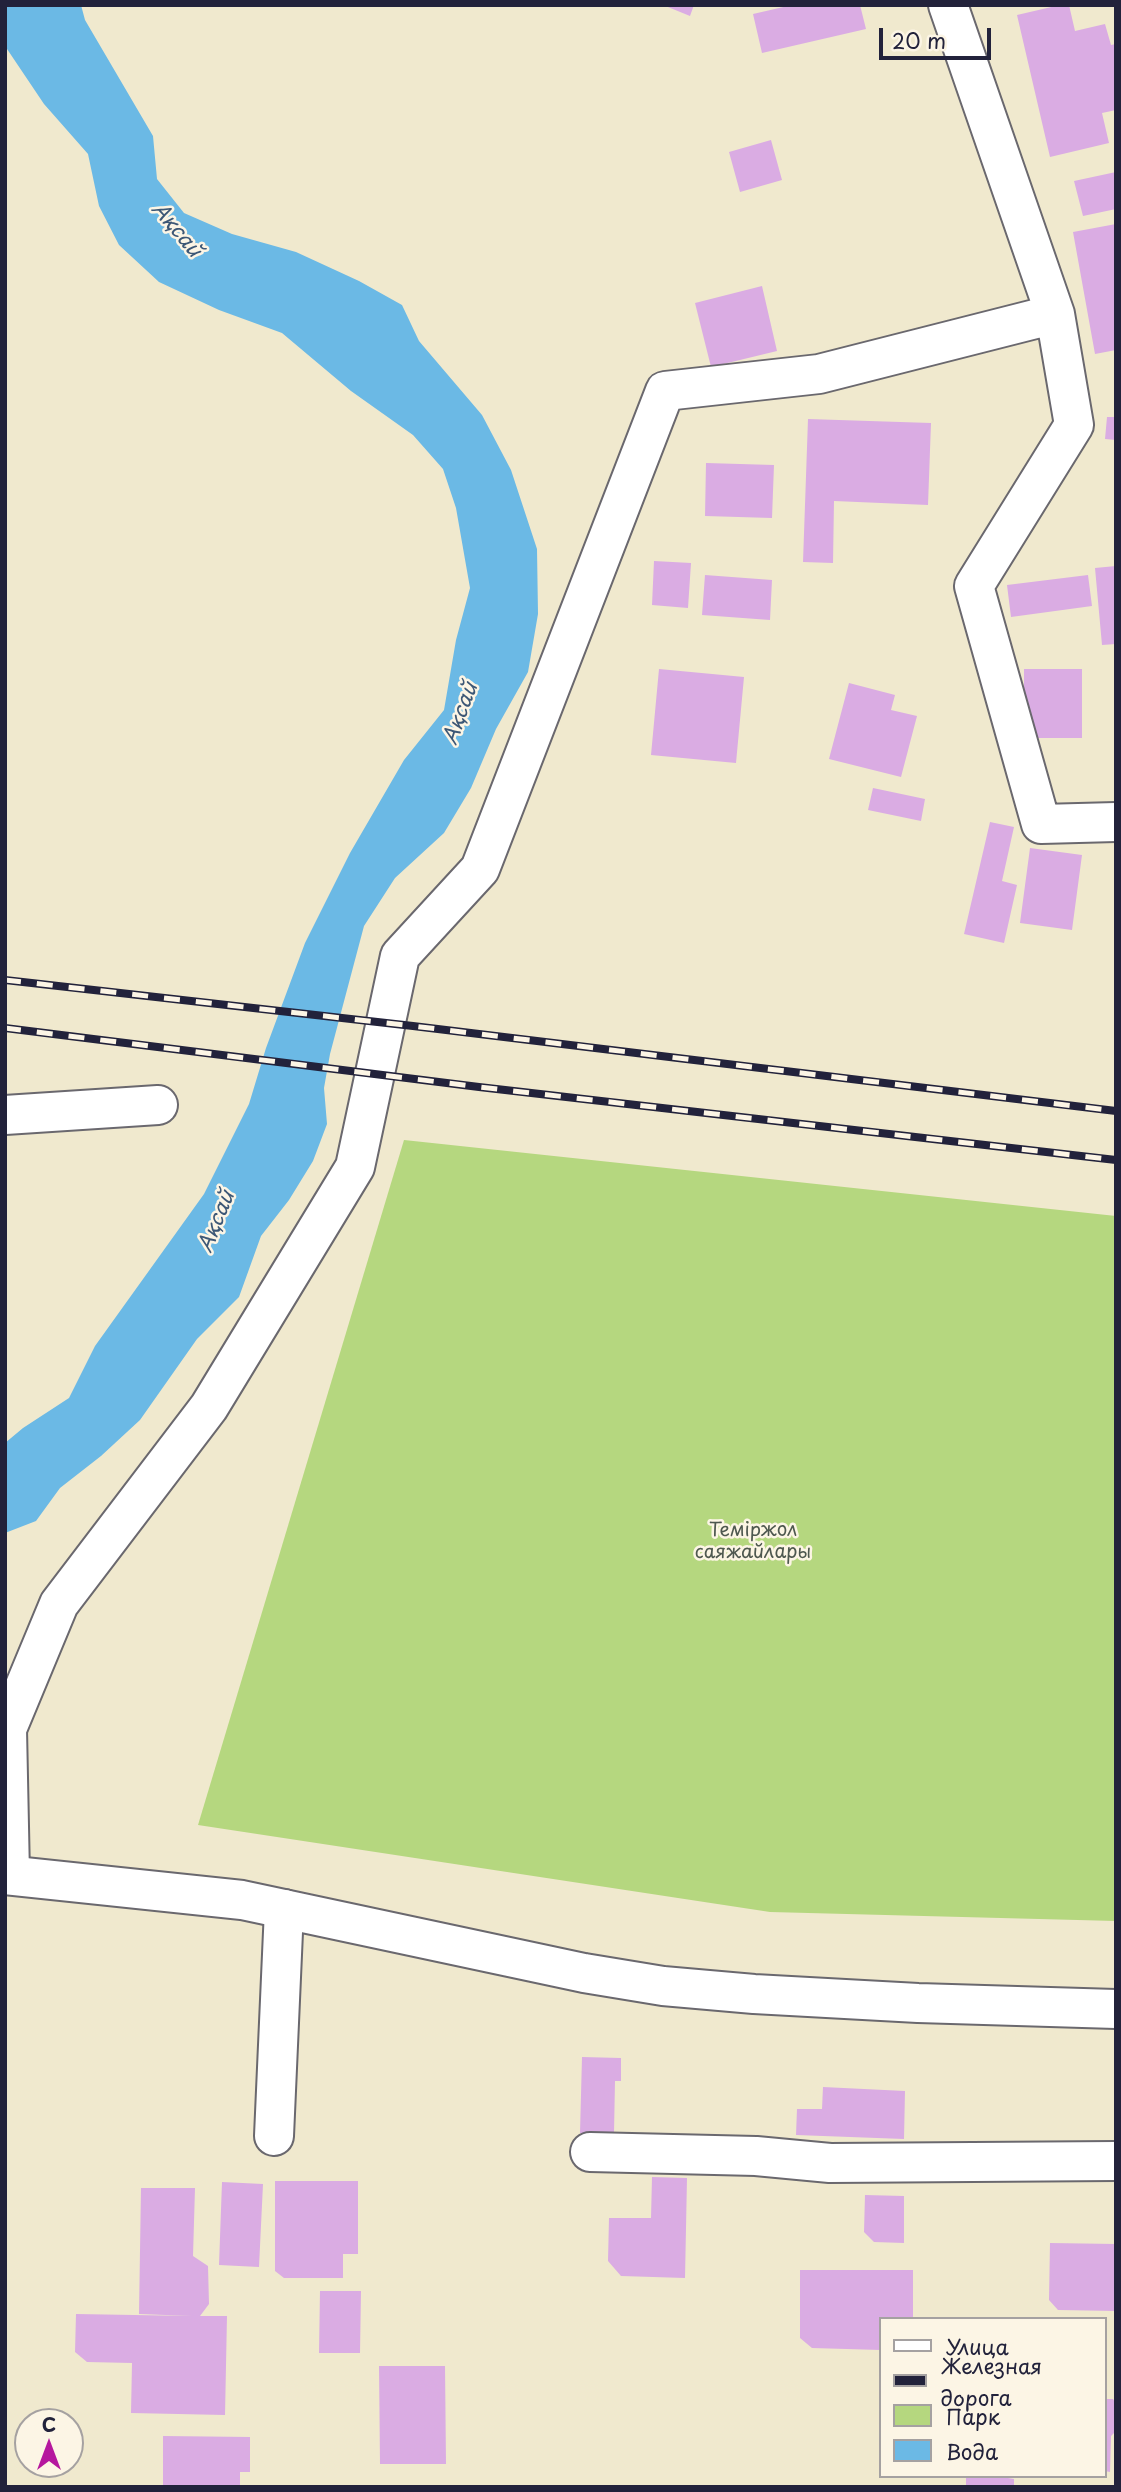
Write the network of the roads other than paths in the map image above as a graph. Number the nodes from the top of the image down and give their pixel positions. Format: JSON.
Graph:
{"nodes":[{"id":1,"x":948,"y":5,"type":"edge"},
{"id":2,"x":1055,"y":314,"type":"junction"},
{"id":3,"x":1116,"y":822,"type":"edge"},
{"id":4,"x":158,"y":1105,"type":"dead end"},
{"id":5,"x":5,"y":1115,"type":"edge"},
{"id":6,"x":8,"y":1875,"type":"edge"},
{"id":7,"x":284,"y":1909,"type":"junction"},
{"id":8,"x":1116,"y":2009,"type":"edge"},
{"id":9,"x":274,"y":2136,"type":"dead end"},
{"id":10,"x":590,"y":2152,"type":"dead end"},
{"id":11,"x":1116,"y":2161,"type":"edge"}],
"edges":[{"from":1,"to":2,"type":"street"},
{"from":2,"to":3,"type":"street"},
{"from":2,"to":6,"type":"street"},
{"from":4,"to":5,"type":"street"},
{"from":6,"to":7,"type":"street"},
{"from":7,"to":8,"type":"street"},
{"from":7,"to":9,"type":"street"},
{"from":10,"to":11,"type":"street"}]}
